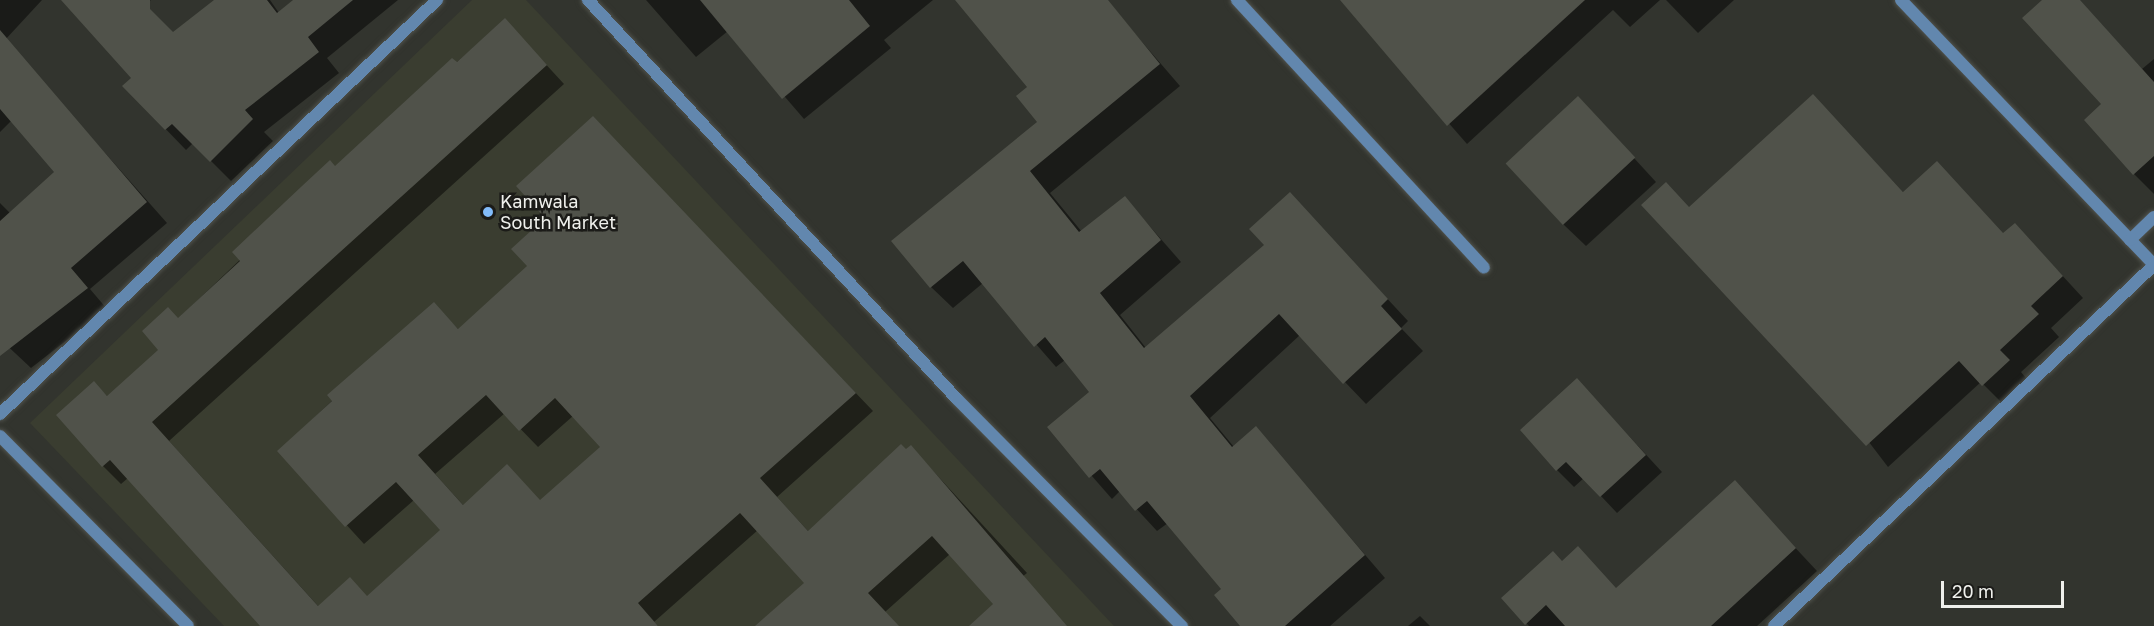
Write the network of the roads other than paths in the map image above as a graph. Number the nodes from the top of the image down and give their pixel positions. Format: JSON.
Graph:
{"nodes":[{"id":1,"x":437,"y":0,"type":"edge"},
{"id":2,"x":588,"y":0,"type":"edge"},
{"id":3,"x":1237,"y":0,"type":"edge"},
{"id":4,"x":1901,"y":0,"type":"edge"},
{"id":5,"x":2154,"y":217,"type":"edge"},
{"id":6,"x":2130,"y":240,"type":"junction"},
{"id":7,"x":2154,"y":265,"type":"edge"},
{"id":8,"x":1484,"y":268,"type":"dead end"},
{"id":9,"x":0,"y":414,"type":"edge"},
{"id":10,"x":0,"y":436,"type":"edge"},
{"id":11,"x":188,"y":626,"type":"edge"},
{"id":12,"x":1182,"y":626,"type":"edge"},
{"id":13,"x":1774,"y":626,"type":"edge"}],
"edges":[{"from":1,"to":9,"type":"street"},
{"from":2,"to":12,"type":"street"},
{"from":3,"to":8,"type":"street"},
{"from":4,"to":6,"type":"street"},
{"from":5,"to":6,"type":"street"},
{"from":6,"to":7,"type":"street"},
{"from":7,"to":13,"type":"street"},
{"from":10,"to":11,"type":"street"}]}
